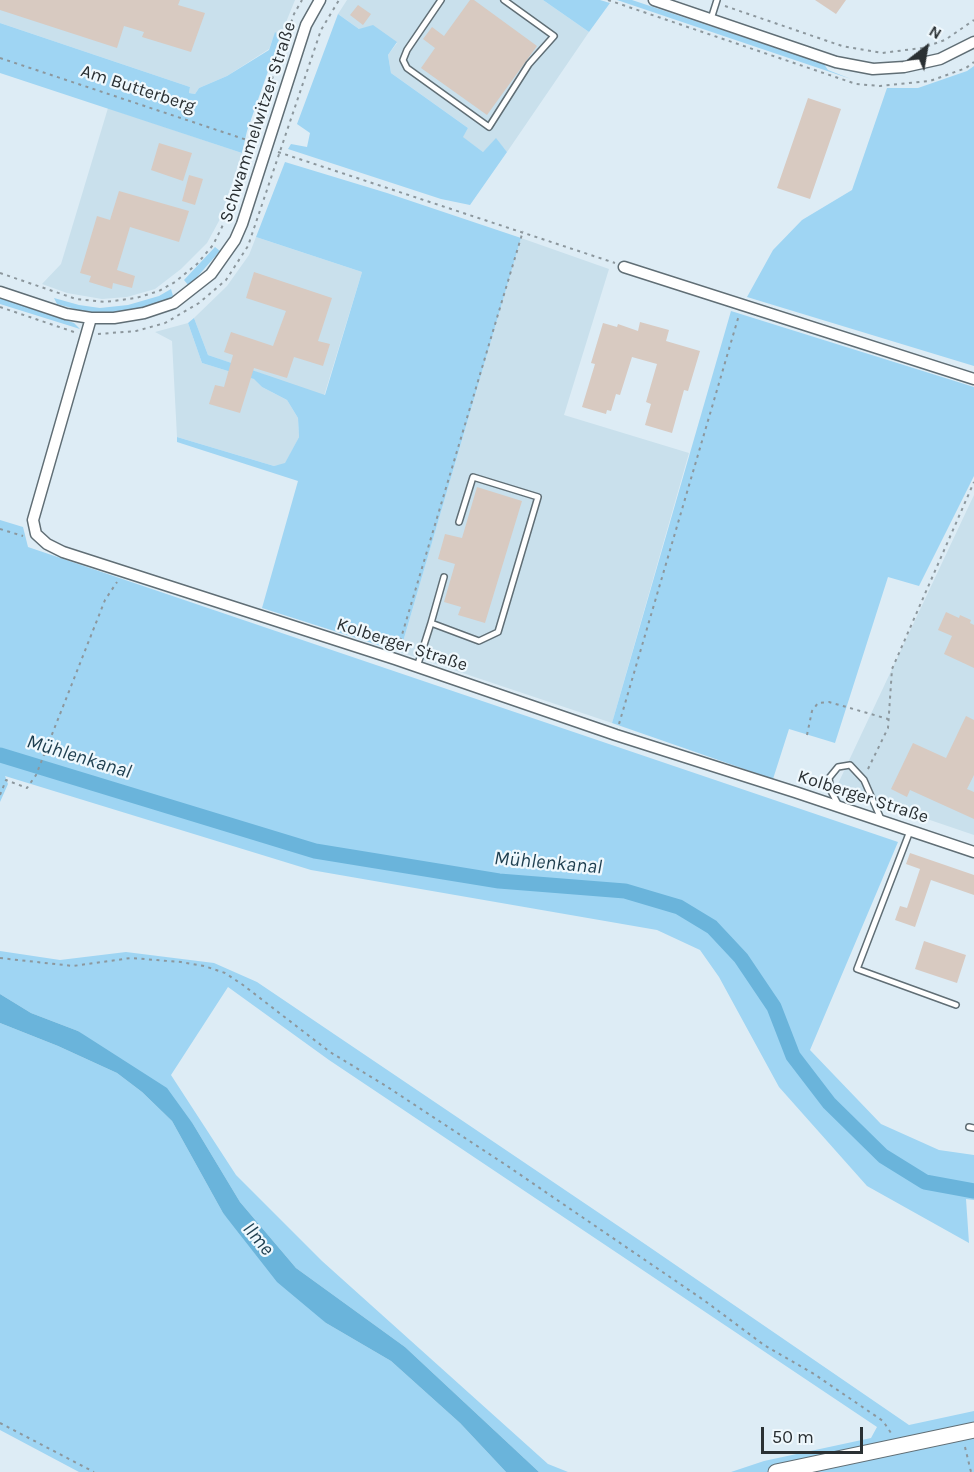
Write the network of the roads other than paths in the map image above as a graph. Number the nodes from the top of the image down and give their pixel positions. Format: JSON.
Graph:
{"nodes":[{"id":1,"x":320,"y":0,"type":"edge"},
{"id":2,"x":441,"y":0,"type":"edge"},
{"id":3,"x":504,"y":0,"type":"edge"},
{"id":4,"x":654,"y":0,"type":"edge"},
{"id":5,"x":716,"y":1,"type":"edge"},
{"id":6,"x":711,"y":19,"type":"junction"},
{"id":7,"x":974,"y":42,"type":"edge"},
{"id":8,"x":624,"y":267,"type":"road end"},
{"id":9,"x":0,"y":292,"type":"edge"},
{"id":10,"x":92,"y":318,"type":"junction"},
{"id":11,"x":974,"y":379,"type":"edge"},
{"id":12,"x":459,"y":522,"type":"dead end"},
{"id":13,"x":444,"y":577,"type":"dead end"},
{"id":14,"x":430,"y":623,"type":"junction"},
{"id":15,"x":417,"y":667,"type":"junction"},
{"id":16,"x":840,"y":807,"type":"junction"},
{"id":17,"x":882,"y":821,"type":"junction"},
{"id":18,"x":910,"y":830,"type":"junction"},
{"id":19,"x":974,"y":852,"type":"edge"},
{"id":20,"x":956,"y":1005,"type":"dead end"},
{"id":21,"x":968,"y":1431,"type":"edge"},
{"id":22,"x":776,"y":1472,"type":"edge"}],
"edges":[{"from":1,"to":10,"type":"street","name":"Schwammelwitzer Straße"},
{"from":2,"to":3,"type":"lane"},
{"from":4,"to":6,"type":"street"},
{"from":5,"to":6,"type":"lane"},
{"from":6,"to":7,"type":"street"},
{"from":8,"to":11,"type":"street"},
{"from":9,"to":10,"type":"street","name":"Schwammelwitzer Straße"},
{"from":10,"to":15,"type":"street","name":"Kolberger Straße"},
{"from":12,"to":14,"type":"lane"},
{"from":13,"to":14,"type":"lane"},
{"from":14,"to":15,"type":"lane"},
{"from":15,"to":16,"type":"street","name":"Kolberger Straße"},
{"from":16,"to":17,"type":"street","name":"Kolberger Straße"},
{"from":16,"to":17,"type":"lane"},
{"from":17,"to":18,"type":"street","name":"Kolberger Straße"},
{"from":18,"to":19,"type":"street","name":"Kolberger Straße"},
{"from":18,"to":20,"type":"lane"},
{"from":21,"to":22,"type":"street"}]}
